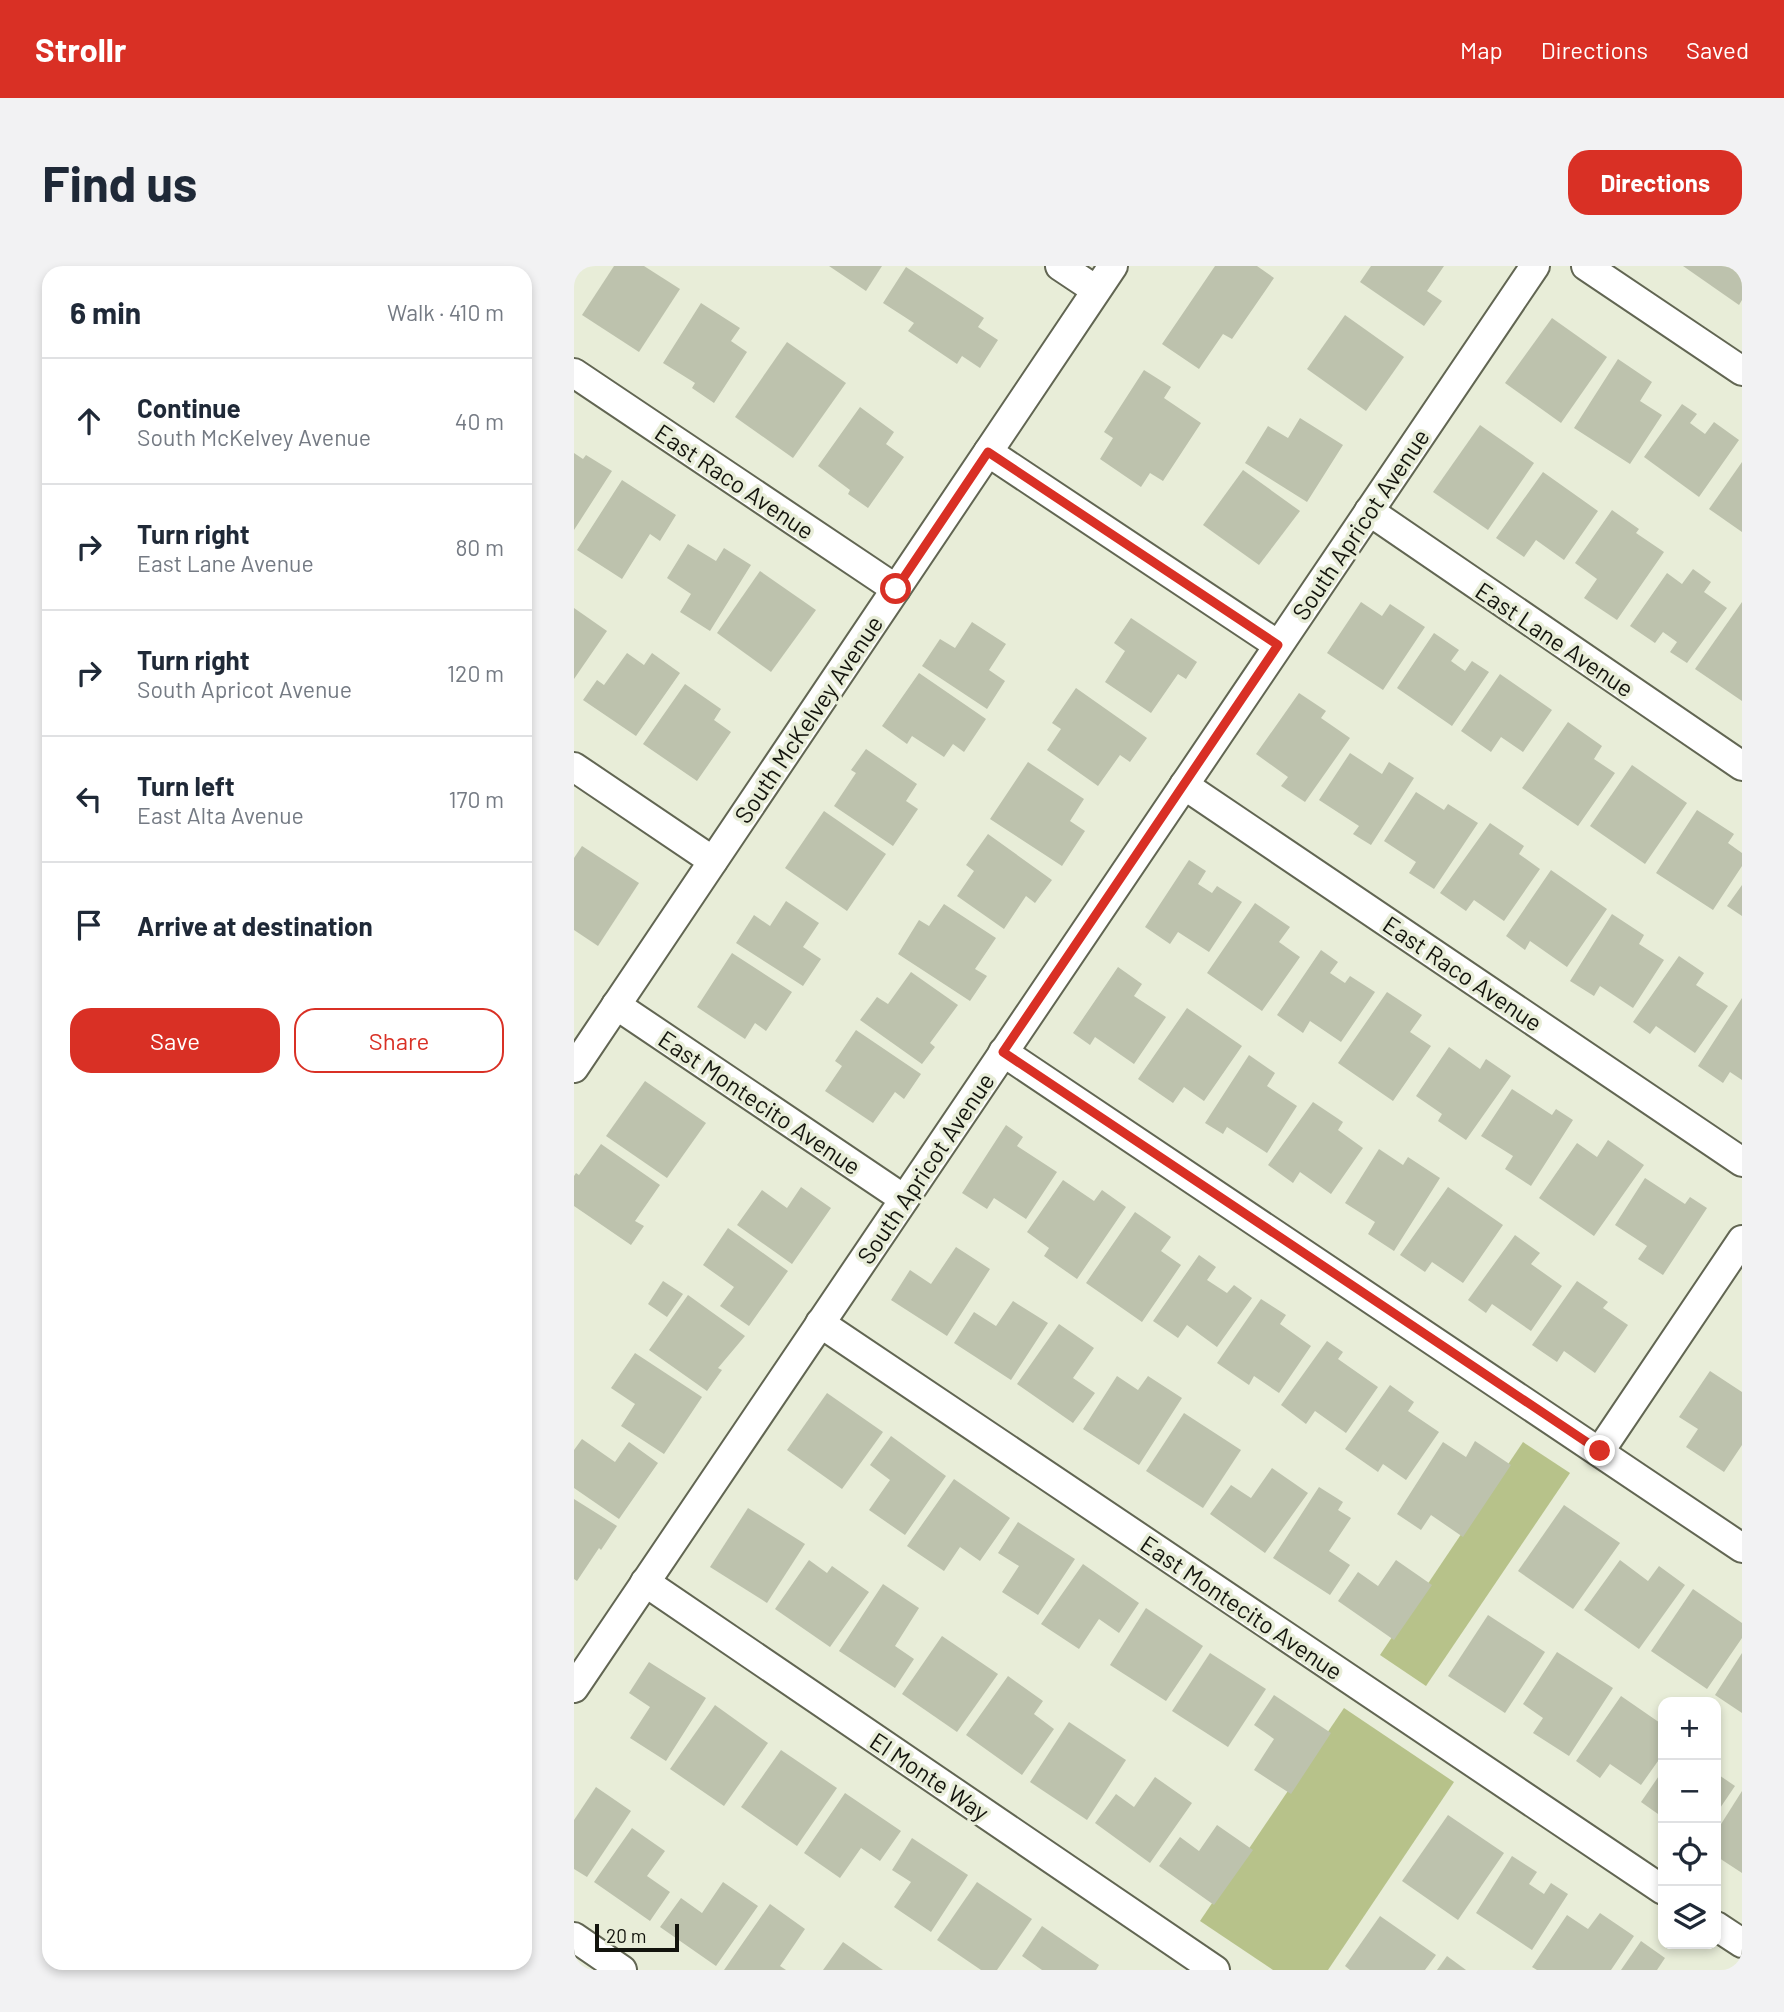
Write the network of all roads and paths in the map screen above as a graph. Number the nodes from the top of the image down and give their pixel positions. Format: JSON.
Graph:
{"nodes":[{"id":1,"x":1060,"y":266,"type":"edge"},
{"id":2,"x":1113,"y":266,"type":"edge"},
{"id":3,"x":1535,"y":266,"type":"edge"},
{"id":4,"x":1586,"y":266,"type":"edge"},
{"id":5,"x":1096,"y":290,"type":"junction"},
{"id":6,"x":1742,"y":371,"type":"edge"},
{"id":7,"x":574,"y":373,"type":"edge"},
{"id":8,"x":988,"y":452,"type":"junction"},
{"id":9,"x":1369,"y":511,"type":"junction"},
{"id":10,"x":896,"y":589,"type":"junction"},
{"id":11,"x":1278,"y":645,"type":"junction"},
{"id":12,"x":1742,"y":766,"type":"edge"},
{"id":13,"x":574,"y":767,"type":"edge"},
{"id":14,"x":1184,"y":785,"type":"junction"},
{"id":15,"x":713,"y":861,"type":"junction"},
{"id":16,"x":616,"y":1005,"type":"junction"},
{"id":17,"x":1003,"y":1052,"type":"junction"},
{"id":18,"x":574,"y":1068,"type":"edge"},
{"id":19,"x":1742,"y":1162,"type":"edge"},
{"id":20,"x":904,"y":1199,"type":"junction"},
{"id":21,"x":1742,"y":1240,"type":"edge"},
{"id":22,"x":820,"y":1323,"type":"junction"},
{"id":23,"x":1600,"y":1451,"type":"junction"},
{"id":24,"x":1742,"y":1548,"type":"edge"},
{"id":25,"x":645,"y":1582,"type":"junction"},
{"id":26,"x":574,"y":1688,"type":"edge"},
{"id":27,"x":1658,"y":1888,"type":"edge"},
{"id":28,"x":1721,"y":1929,"type":"edge"},
{"id":29,"x":574,"y":1937,"type":"edge"},
{"id":30,"x":1742,"y":1944,"type":"edge"},
{"id":31,"x":622,"y":1970,"type":"edge"},
{"id":32,"x":1215,"y":1970,"type":"edge"}],
"edges":[{"from":1,"to":5,"type":"street"},
{"from":2,"to":5,"type":"street","name":"South McKelvey Avenue"},
{"from":3,"to":9,"type":"street","name":"South Apricot Avenue"},
{"from":4,"to":6,"type":"street"},
{"from":5,"to":8,"type":"street","name":"South McKelvey Avenue"},
{"from":7,"to":10,"type":"street","name":"East Raco Avenue"},
{"from":8,"to":10,"type":"street","name":"South McKelvey Avenue"},
{"from":8,"to":11,"type":"street"},
{"from":9,"to":11,"type":"street","name":"South Apricot Avenue"},
{"from":9,"to":12,"type":"street","name":"East Lane Avenue"},
{"from":10,"to":15,"type":"street","name":"South McKelvey Avenue"},
{"from":11,"to":14,"type":"street","name":"South Apricot Avenue"},
{"from":13,"to":15,"type":"street"},
{"from":14,"to":17,"type":"street","name":"South Apricot Avenue"},
{"from":14,"to":19,"type":"street","name":"East Raco Avenue"},
{"from":15,"to":16,"type":"street","name":"South McKelvey Avenue"},
{"from":16,"to":18,"type":"street","name":"South McKelvey Avenue"},
{"from":16,"to":20,"type":"street","name":"East Montecito Avenue"},
{"from":17,"to":20,"type":"street","name":"South Apricot Avenue"},
{"from":17,"to":23,"type":"street"},
{"from":20,"to":22,"type":"street","name":"South Apricot Avenue"},
{"from":21,"to":23,"type":"street"},
{"from":22,"to":25,"type":"street","name":"South Apricot Avenue"},
{"from":22,"to":27,"type":"street","name":"East Montecito Avenue"},
{"from":23,"to":24,"type":"street"},
{"from":25,"to":26,"type":"street","name":"South Apricot Avenue"},
{"from":25,"to":32,"type":"street","name":"El Monte Way"},
{"from":28,"to":30,"type":"street"},
{"from":29,"to":31,"type":"street"}]}
